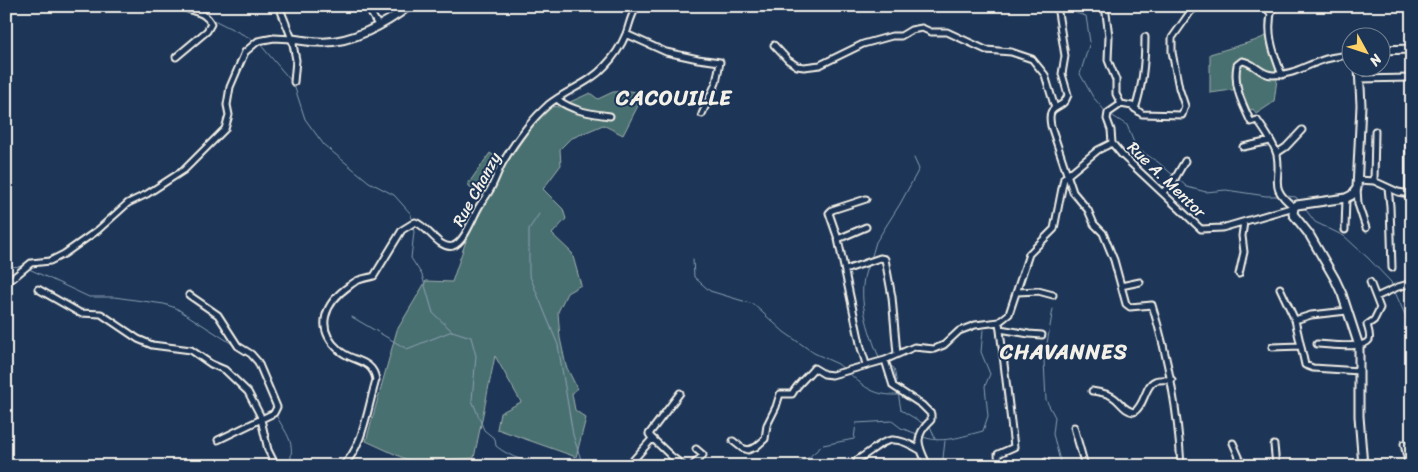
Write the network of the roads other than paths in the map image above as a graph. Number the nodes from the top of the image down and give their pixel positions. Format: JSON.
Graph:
{"nodes":[{"id":1,"x":181,"y":6,"type":"edge"},
{"id":2,"x":280,"y":6,"type":"edge"},
{"id":3,"x":366,"y":6,"type":"edge"},
{"id":4,"x":409,"y":6,"type":"edge"},
{"id":5,"x":637,"y":6,"type":"edge"},
{"id":6,"x":1057,"y":6,"type":"edge"},
{"id":7,"x":1105,"y":6,"type":"edge"},
{"id":8,"x":1199,"y":6,"type":"edge"},
{"id":9,"x":1265,"y":6,"type":"edge"},
{"id":10,"x":1273,"y":6,"type":"edge"},
{"id":11,"x":1271,"y":14,"type":"junction"},
{"id":12,"x":378,"y":25,"type":"junction"},
{"id":13,"x":626,"y":34,"type":"junction"},
{"id":14,"x":1145,"y":37,"type":"dead end"},
{"id":15,"x":292,"y":39,"type":"junction"},
{"id":16,"x":774,"y":45,"type":"dead end"},
{"id":17,"x":1412,"y":49,"type":"edge"},
{"id":18,"x":1390,"y":50,"type":"edge"},
{"id":19,"x":176,"y":57,"type":"dead end"},
{"id":20,"x":1340,"y":57,"type":"edge"},
{"id":21,"x":1282,"y":75,"type":"junction"},
{"id":22,"x":1410,"y":78,"type":"dead end"},
{"id":23,"x":1359,"y":79,"type":"joint"},
{"id":24,"x":294,"y":82,"type":"dead end"},
{"id":25,"x":557,"y":99,"type":"junction"},
{"id":26,"x":1121,"y":104,"type":"junction"},
{"id":27,"x":1055,"y":108,"type":"junction"},
{"id":28,"x":1135,"y":109,"type":"junction"},
{"id":29,"x":702,"y":114,"type":"dead end"},
{"id":30,"x":610,"y":116,"type":"dead end"},
{"id":31,"x":1412,"y":129,"type":"edge"},
{"id":32,"x":1302,"y":130,"type":"dead end"},
{"id":33,"x":1375,"y":131,"type":"dead end"},
{"id":34,"x":1270,"y":142,"type":"junction"},
{"id":35,"x":1112,"y":143,"type":"junction"},
{"id":36,"x":1243,"y":147,"type":"dead end"},
{"id":37,"x":1277,"y":153,"type":"junction"},
{"id":38,"x":1410,"y":157,"type":"edge"},
{"id":39,"x":1185,"y":161,"type":"dead end"},
{"id":40,"x":1069,"y":174,"type":"junction"},
{"id":41,"x":1358,"y":180,"type":"junction"},
{"id":42,"x":1374,"y":181,"type":"junction"},
{"id":43,"x":1357,"y":188,"type":"junction"},
{"id":44,"x":1388,"y":188,"type":"junction"},
{"id":45,"x":1163,"y":192,"type":"junction"},
{"id":46,"x":1409,"y":194,"type":"junction"},
{"id":47,"x":1346,"y":198,"type":"junction"},
{"id":48,"x":866,"y":199,"type":"dead end"},
{"id":49,"x":1299,"y":205,"type":"junction"},
{"id":50,"x":1412,"y":207,"type":"edge"},
{"id":51,"x":1244,"y":222,"type":"junction"},
{"id":52,"x":866,"y":227,"type":"dead end"},
{"id":53,"x":1366,"y":228,"type":"dead end"},
{"id":54,"x":1345,"y":230,"type":"dead end"},
{"id":55,"x":838,"y":239,"type":"junction"},
{"id":56,"x":1392,"y":268,"type":"dead end"},
{"id":57,"x":845,"y":270,"type":"junction"},
{"id":58,"x":1239,"y":274,"type":"dead end"},
{"id":59,"x":6,"y":281,"type":"edge"},
{"id":60,"x":1140,"y":282,"type":"dead end"},
{"id":61,"x":1370,"y":282,"type":"dead end"},
{"id":62,"x":1412,"y":283,"type":"edge"},
{"id":63,"x":1121,"y":286,"type":"junction"},
{"id":64,"x":1280,"y":288,"type":"dead end"},
{"id":65,"x":38,"y":289,"type":"dead end"},
{"id":66,"x":1017,"y":292,"type":"junction"},
{"id":67,"x":189,"y":295,"type":"dead end"},
{"id":68,"x":1053,"y":295,"type":"dead end"},
{"id":69,"x":1376,"y":297,"type":"junction"},
{"id":70,"x":1347,"y":311,"type":"junction"},
{"id":71,"x":1295,"y":320,"type":"junction"},
{"id":72,"x":999,"y":322,"type":"junction"},
{"id":73,"x":1000,"y":329,"type":"junction"},
{"id":74,"x":1042,"y":335,"type":"dead end"},
{"id":75,"x":1317,"y":344,"type":"dead end"},
{"id":76,"x":1272,"y":346,"type":"dead end"},
{"id":77,"x":1301,"y":346,"type":"junction"},
{"id":78,"x":1359,"y":346,"type":"junction"},
{"id":79,"x":898,"y":354,"type":"junction"},
{"id":80,"x":885,"y":360,"type":"junction"},
{"id":81,"x":866,"y":364,"type":"junction"},
{"id":82,"x":1359,"y":371,"type":"junction"},
{"id":83,"x":1172,"y":380,"type":"junction"},
{"id":84,"x":1092,"y":391,"type":"dead end"},
{"id":85,"x":680,"y":393,"type":"dead end"},
{"id":86,"x":261,"y":419,"type":"junction"},
{"id":87,"x":1074,"y":427,"type":"dead end"},
{"id":88,"x":652,"y":439,"type":"junction"},
{"id":89,"x":218,"y":440,"type":"dead end"},
{"id":90,"x":733,"y":441,"type":"dead end"},
{"id":91,"x":1233,"y":443,"type":"dead end"},
{"id":92,"x":1404,"y":444,"type":"dead end"},
{"id":93,"x":1274,"y":445,"type":"dead end"},
{"id":94,"x":696,"y":450,"type":"dead end"},
{"id":95,"x":920,"y":450,"type":"junction"},
{"id":96,"x":276,"y":466,"type":"edge"},
{"id":97,"x":342,"y":466,"type":"edge"},
{"id":98,"x":628,"y":466,"type":"edge"},
{"id":99,"x":684,"y":466,"type":"edge"},
{"id":100,"x":692,"y":466,"type":"edge"},
{"id":101,"x":857,"y":466,"type":"edge"},
{"id":102,"x":928,"y":466,"type":"edge"},
{"id":103,"x":999,"y":466,"type":"edge"},
{"id":104,"x":1085,"y":466,"type":"edge"},
{"id":105,"x":1181,"y":466,"type":"edge"},
{"id":106,"x":1243,"y":466,"type":"edge"},
{"id":107,"x":1276,"y":466,"type":"edge"},
{"id":108,"x":1363,"y":466,"type":"edge"},
{"id":109,"x":1409,"y":466,"type":"edge"}],
"edges":[{"from":1,"to":19,"type":"street"},
{"from":2,"to":15,"type":"street"},
{"from":3,"to":12,"type":"street"},
{"from":4,"to":12,"type":"street"},
{"from":5,"to":13,"type":"street","name":"Rue Chanzy"},
{"from":6,"to":27,"type":"street"},
{"from":7,"to":26,"type":"street"},
{"from":8,"to":28,"type":"street"},
{"from":9,"to":11,"type":"street"},
{"from":10,"to":11,"type":"street"},
{"from":11,"to":21,"type":"street"},
{"from":12,"to":15,"type":"street"},
{"from":13,"to":25,"type":"street","name":"Rue Chanzy"},
{"from":13,"to":29,"type":"street"},
{"from":14,"to":28,"type":"street"},
{"from":15,"to":24,"type":"street"},
{"from":15,"to":59,"type":"street"},
{"from":16,"to":27,"type":"street"},
{"from":17,"to":18,"type":"street"},
{"from":20,"to":21,"type":"street"},
{"from":21,"to":34,"type":"street"},
{"from":22,"to":23,"type":"street"},
{"from":23,"to":41,"type":"street"},
{"from":25,"to":30,"type":"street"},
{"from":25,"to":97,"type":"street","name":"Rue Chanzy"},
{"from":26,"to":28,"type":"street"},
{"from":26,"to":35,"type":"street"},
{"from":27,"to":40,"type":"street"},
{"from":31,"to":38,"type":"street"},
{"from":32,"to":37,"type":"street"},
{"from":33,"to":42,"type":"street"},
{"from":34,"to":36,"type":"street"},
{"from":34,"to":37,"type":"street"},
{"from":35,"to":40,"type":"street"},
{"from":35,"to":45,"type":"street","name":"Rue A. Mentor"},
{"from":37,"to":49,"type":"street"},
{"from":38,"to":46,"type":"street"},
{"from":39,"to":45,"type":"street"},
{"from":40,"to":63,"type":"street"},
{"from":40,"to":66,"type":"street"},
{"from":41,"to":42,"type":"street"},
{"from":41,"to":43,"type":"street"},
{"from":42,"to":44,"type":"street"},
{"from":43,"to":47,"type":"street"},
{"from":43,"to":53,"type":"street"},
{"from":44,"to":46,"type":"street"},
{"from":44,"to":56,"type":"street"},
{"from":45,"to":51,"type":"street","name":"Rue A. Mentor"},
{"from":46,"to":50,"type":"street"},
{"from":47,"to":49,"type":"street"},
{"from":47,"to":54,"type":"street"},
{"from":48,"to":55,"type":"street"},
{"from":49,"to":51,"type":"street","name":"Rue A. Mentor"},
{"from":49,"to":70,"type":"street"},
{"from":51,"to":58,"type":"street"},
{"from":52,"to":55,"type":"street"},
{"from":55,"to":57,"type":"street"},
{"from":57,"to":79,"type":"street"},
{"from":57,"to":81,"type":"street"},
{"from":60,"to":63,"type":"street"},
{"from":61,"to":69,"type":"street"},
{"from":62,"to":69,"type":"street"},
{"from":63,"to":83,"type":"street"},
{"from":64,"to":71,"type":"street"},
{"from":65,"to":86,"type":"street"},
{"from":66,"to":68,"type":"street"},
{"from":66,"to":72,"type":"street"},
{"from":67,"to":86,"type":"street"},
{"from":69,"to":78,"type":"street"},
{"from":70,"to":71,"type":"street"},
{"from":70,"to":78,"type":"street"},
{"from":71,"to":77,"type":"street"},
{"from":72,"to":73,"type":"street"},
{"from":72,"to":79,"type":"street"},
{"from":73,"to":74,"type":"street"},
{"from":73,"to":103,"type":"street"},
{"from":75,"to":78,"type":"street"},
{"from":76,"to":77,"type":"street"},
{"from":77,"to":82,"type":"street"},
{"from":78,"to":82,"type":"street"},
{"from":79,"to":80,"type":"street"},
{"from":80,"to":81,"type":"street"},
{"from":80,"to":95,"type":"street"},
{"from":81,"to":90,"type":"street"},
{"from":82,"to":108,"type":"street"},
{"from":83,"to":84,"type":"street"},
{"from":83,"to":105,"type":"street"},
{"from":85,"to":88,"type":"street"},
{"from":86,"to":89,"type":"street"},
{"from":86,"to":96,"type":"street"},
{"from":87,"to":104,"type":"street"},
{"from":88,"to":98,"type":"street"},
{"from":88,"to":99,"type":"street"},
{"from":91,"to":106,"type":"street"},
{"from":92,"to":109,"type":"street"},
{"from":93,"to":107,"type":"street"},
{"from":94,"to":100,"type":"street"},
{"from":95,"to":101,"type":"street"},
{"from":95,"to":102,"type":"street"}]}
